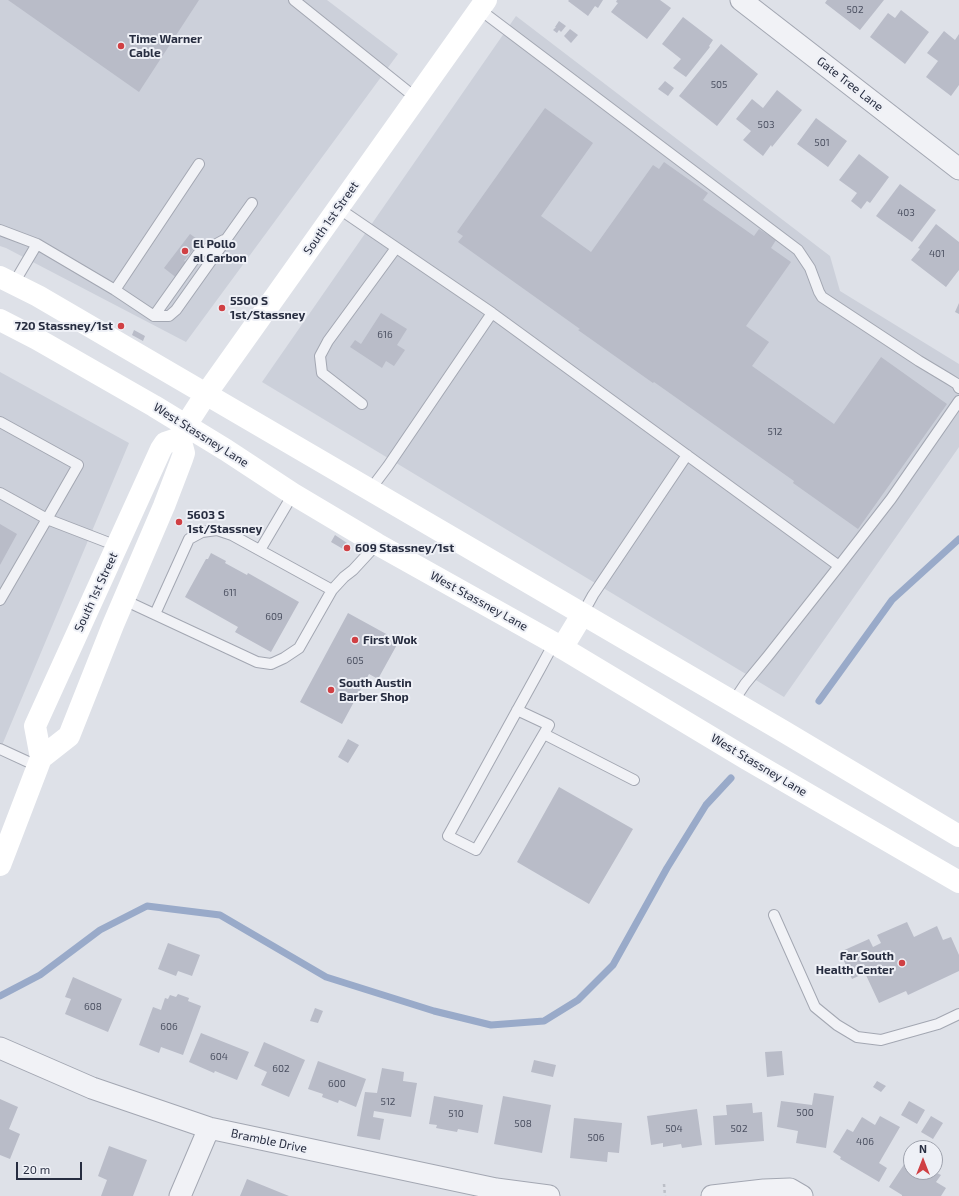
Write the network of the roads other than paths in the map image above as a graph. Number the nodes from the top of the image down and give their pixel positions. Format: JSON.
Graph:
{"nodes":[{"id":1,"x":294,"y":0,"type":"edge"},
{"id":2,"x":741,"y":0,"type":"edge"},
{"id":3,"x":483,"y":4,"type":"edge"},
{"id":4,"x":416,"y":98,"type":"junction"},
{"id":5,"x":199,"y":164,"type":"dead end"},
{"id":6,"x":959,"y":169,"type":"edge"},
{"id":7,"x":252,"y":203,"type":"dead end"},
{"id":8,"x":338,"y":208,"type":"junction"},
{"id":9,"x":0,"y":230,"type":"edge"},
{"id":10,"x":226,"y":240,"type":"junction"},
{"id":11,"x":37,"y":244,"type":"junction"},
{"id":12,"x":396,"y":248,"type":"junction"},
{"id":13,"x":7,"y":280,"type":"edge"},
{"id":14,"x":115,"y":290,"type":"junction"},
{"id":15,"x":492,"y":313,"type":"junction"},
{"id":16,"x":154,"y":316,"type":"junction"},
{"id":17,"x":0,"y":320,"type":"edge"},
{"id":18,"x":959,"y":388,"type":"edge"},
{"id":19,"x":206,"y":394,"type":"junction"},
{"id":20,"x":959,"y":401,"type":"edge"},
{"id":21,"x":362,"y":404,"type":"dead end"},
{"id":22,"x":0,"y":422,"type":"edge"},
{"id":23,"x":183,"y":432,"type":"junction"},
{"id":24,"x":687,"y":455,"type":"junction"},
{"id":25,"x":370,"y":490,"type":"junction"},
{"id":26,"x":0,"y":493,"type":"edge"},
{"id":27,"x":293,"y":494,"type":"junction"},
{"id":28,"x":47,"y":519,"type":"junction"},
{"id":29,"x":377,"y":544,"type":"junction"},
{"id":30,"x":117,"y":546,"type":"junction"},
{"id":31,"x":260,"y":550,"type":"junction"},
{"id":32,"x":839,"y":566,"type":"junction"},
{"id":33,"x":332,"y":590,"type":"junction"},
{"id":34,"x":0,"y":600,"type":"edge"},
{"id":35,"x":124,"y":600,"type":"junction"},
{"id":36,"x":155,"y":614,"type":"junction"},
{"id":37,"x":582,"y":615,"type":"junction"},
{"id":38,"x":558,"y":646,"type":"junction"},
{"id":39,"x":733,"y":702,"type":"junction"},
{"id":40,"x":518,"y":710,"type":"junction"},
{"id":41,"x":544,"y":734,"type":"junction"},
{"id":42,"x":0,"y":749,"type":"edge"},
{"id":43,"x":39,"y":762,"type":"junction"},
{"id":44,"x":634,"y":780,"type":"dead end"},
{"id":45,"x":959,"y":836,"type":"edge"},
{"id":46,"x":2,"y":854,"type":"edge"},
{"id":47,"x":959,"y":882,"type":"edge"},
{"id":48,"x":774,"y":915,"type":"dead end"},
{"id":49,"x":959,"y":1014,"type":"edge"},
{"id":50,"x":0,"y":1048,"type":"edge"},
{"id":51,"x":208,"y":1128,"type":"junction"},
{"id":52,"x":495,"y":1193,"type":"edge"},
{"id":53,"x":793,"y":1194,"type":"edge"},
{"id":54,"x":180,"y":1196,"type":"edge"},
{"id":55,"x":549,"y":1196,"type":"edge"},
{"id":56,"x":712,"y":1196,"type":"edge"}],
"edges":[{"from":1,"to":4,"type":"lane"},
{"from":2,"to":6,"type":"street","name":"Gate Tree Lane"},
{"from":3,"to":4,"type":"main road","name":"South 1st Street"},
{"from":3,"to":18,"type":"lane"},
{"from":4,"to":8,"type":"main road","name":"South 1st Street"},
{"from":5,"to":14,"type":"lane"},
{"from":7,"to":10,"type":"lane"},
{"from":8,"to":12,"type":"lane"},
{"from":8,"to":19,"type":"main road","name":"South 1st Street"},
{"from":9,"to":11,"type":"lane"},
{"from":10,"to":16,"type":"lane"},
{"from":10,"to":16,"type":"lane"},
{"from":11,"to":13,"type":"lane"},
{"from":11,"to":14,"type":"lane"},
{"from":12,"to":15,"type":"lane"},
{"from":12,"to":21,"type":"lane"},
{"from":13,"to":19,"type":"main road"},
{"from":14,"to":16,"type":"lane"},
{"from":15,"to":24,"type":"lane"},
{"from":15,"to":25,"type":"lane"},
{"from":17,"to":23,"type":"main road","name":"West Stassney Lane"},
{"from":19,"to":23,"type":"main road","name":"South 1st Street"},
{"from":19,"to":25,"type":"main road"},
{"from":20,"to":32,"type":"lane"},
{"from":22,"to":28,"type":"lane"},
{"from":23,"to":27,"type":"main road","name":"West Stassney Lane"},
{"from":23,"to":30,"type":"main road","name":"South 1st Street"},
{"from":23,"to":35,"type":"main road"},
{"from":24,"to":32,"type":"lane"},
{"from":24,"to":37,"type":"lane"},
{"from":25,"to":37,"type":"main road"},
{"from":26,"to":28,"type":"lane"},
{"from":27,"to":29,"type":"main road","name":"West Stassney Lane"},
{"from":27,"to":31,"type":"lane"},
{"from":28,"to":30,"type":"lane"},
{"from":28,"to":34,"type":"lane"},
{"from":29,"to":33,"type":"lane"},
{"from":29,"to":38,"type":"main road","name":"West Stassney Lane"},
{"from":30,"to":43,"type":"main road","name":"South 1st Street"},
{"from":31,"to":33,"type":"lane"},
{"from":31,"to":36,"type":"lane"},
{"from":32,"to":39,"type":"lane"},
{"from":33,"to":36,"type":"lane"},
{"from":35,"to":36,"type":"lane"},
{"from":35,"to":43,"type":"main road"},
{"from":37,"to":38,"type":"main road"},
{"from":37,"to":39,"type":"main road"},
{"from":38,"to":40,"type":"lane"},
{"from":38,"to":47,"type":"main road","name":"West Stassney Lane"},
{"from":39,"to":45,"type":"main road"},
{"from":40,"to":41,"type":"lane"},
{"from":40,"to":41,"type":"lane"},
{"from":41,"to":44,"type":"lane"},
{"from":42,"to":43,"type":"lane"},
{"from":43,"to":46,"type":"main road"},
{"from":48,"to":49,"type":"lane"},
{"from":50,"to":51,"type":"street","name":"Bramble Drive"},
{"from":51,"to":52,"type":"street","name":"Bramble Drive"},
{"from":51,"to":54,"type":"street"},
{"from":52,"to":55,"type":"street","name":"Bramble Drive"},
{"from":53,"to":56,"type":"street"}]}
